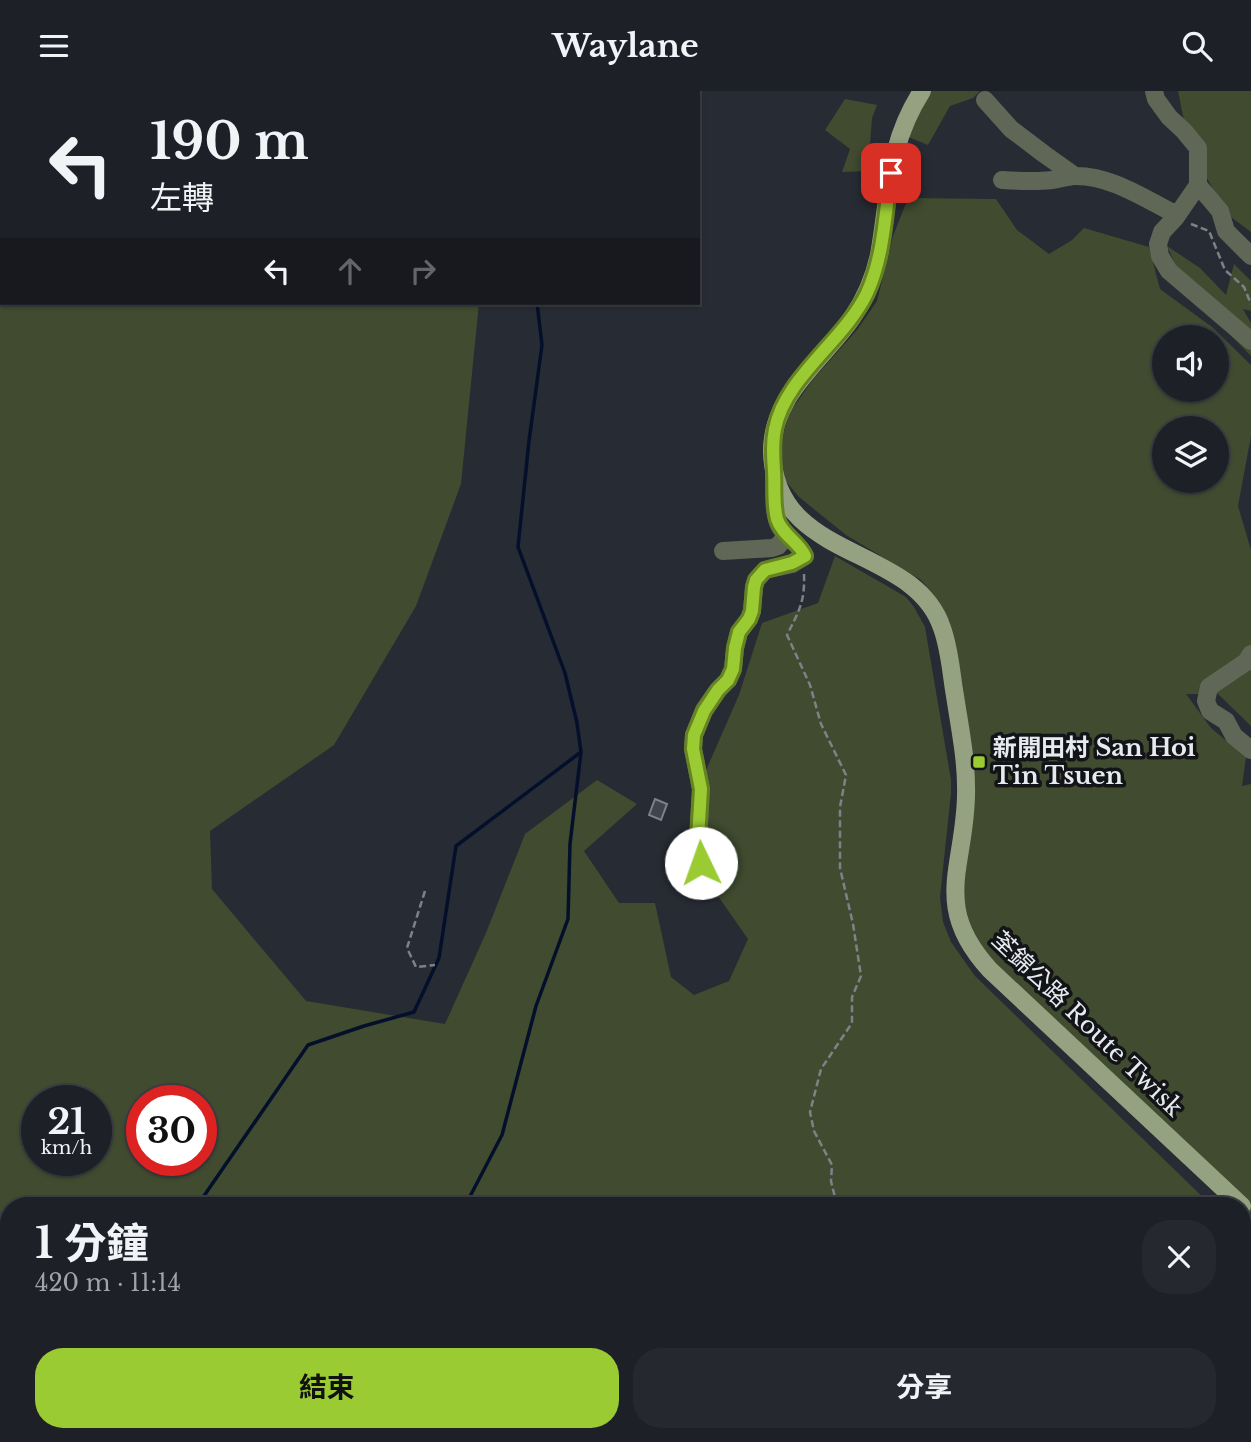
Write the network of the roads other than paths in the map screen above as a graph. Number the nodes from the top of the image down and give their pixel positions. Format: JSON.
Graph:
{"nodes":[{"id":1,"x":922,"y":91,"type":"edge"},
{"id":2,"x":1154,"y":91,"type":"edge"},
{"id":3,"x":985,"y":100,"type":"dead end"},
{"id":4,"x":1075,"y":176,"type":"junction"},
{"id":5,"x":1002,"y":180,"type":"dead end"},
{"id":6,"x":1198,"y":185,"type":"junction"},
{"id":7,"x":1176,"y":216,"type":"junction"},
{"id":8,"x":1251,"y":257,"type":"edge"},
{"id":9,"x":1251,"y":341,"type":"edge"},
{"id":10,"x":774,"y":469,"type":"junction"},
{"id":11,"x":787,"y":535,"type":"junction"},
{"id":12,"x":723,"y":551,"type":"dead end"},
{"id":13,"x":1251,"y":654,"type":"edge"},
{"id":14,"x":1251,"y":750,"type":"edge"},
{"id":15,"x":701,"y":863,"type":"dead end"},
{"id":16,"x":1232,"y":1197,"type":"edge"}],
"edges":[{"from":1,"to":10,"type":"main road","name":"荃錦公路 Route Twisk"},
{"from":2,"to":6,"type":"street"},
{"from":3,"to":4,"type":"street"},
{"from":4,"to":5,"type":"street"},
{"from":4,"to":7,"type":"street"},
{"from":6,"to":7,"type":"street"},
{"from":6,"to":8,"type":"street"},
{"from":7,"to":9,"type":"street"},
{"from":10,"to":11,"type":"street"},
{"from":10,"to":16,"type":"main road","name":"荃錦公路 Route Twisk"},
{"from":11,"to":12,"type":"street"},
{"from":11,"to":15,"type":"street"},
{"from":13,"to":14,"type":"street"}]}
